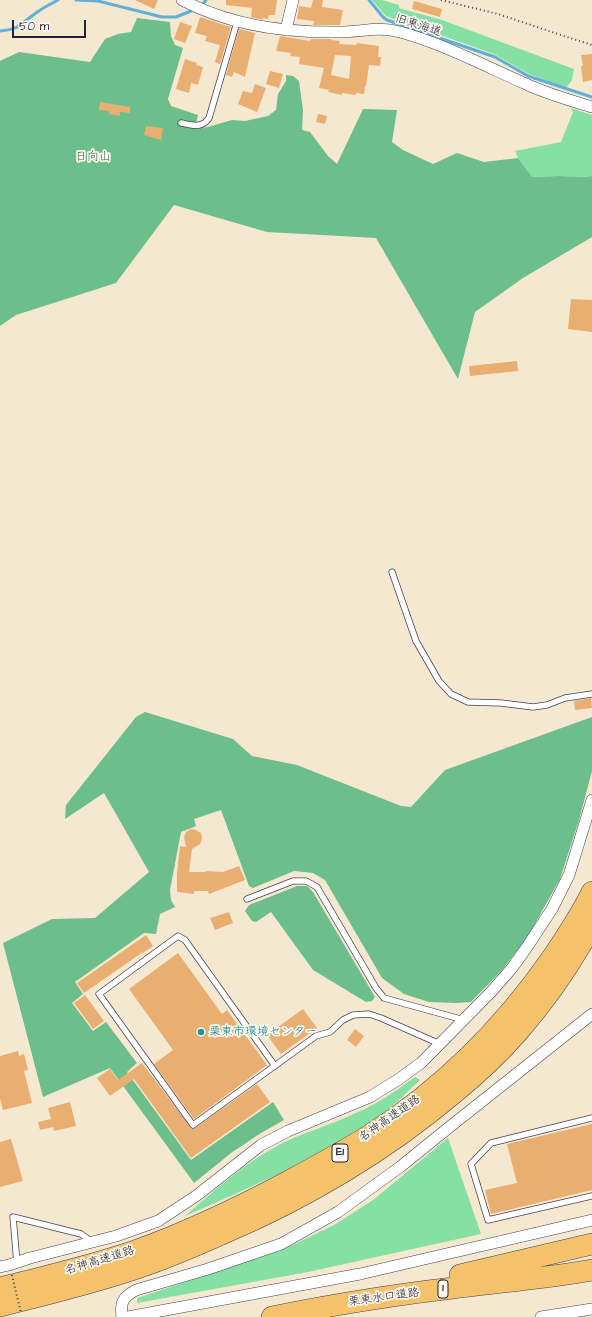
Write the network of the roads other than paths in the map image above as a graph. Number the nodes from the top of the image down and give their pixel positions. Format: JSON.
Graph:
{"nodes":[{"id":1,"x":182,"y":0,"type":"edge"},
{"id":2,"x":293,"y":0,"type":"edge"},
{"id":3,"x":237,"y":22,"type":"junction"},
{"id":4,"x":286,"y":30,"type":"junction"},
{"id":5,"x":592,"y":107,"type":"edge"},
{"id":6,"x":181,"y":123,"type":"dead end"},
{"id":7,"x":392,"y":572,"type":"dead end"},
{"id":8,"x":592,"y":694,"type":"edge"},
{"id":9,"x":592,"y":800,"type":"edge"},
{"id":10,"x":590,"y":821,"type":"edge"},
{"id":11,"x":592,"y":892,"type":"edge"},
{"id":12,"x":247,"y":899,"type":"dead end"},
{"id":13,"x":592,"y":925,"type":"edge"},
{"id":14,"x":592,"y":1014,"type":"edge"},
{"id":15,"x":464,"y":1020,"type":"junction"},
{"id":16,"x":440,"y":1044,"type":"junction"},
{"id":17,"x":275,"y":1066,"type":"junction"},
{"id":18,"x":592,"y":1118,"type":"edge"},
{"id":19,"x":592,"y":1196,"type":"edge"},
{"id":20,"x":592,"y":1220,"type":"edge"},
{"id":21,"x":93,"y":1242,"type":"junction"},
{"id":22,"x":592,"y":1244,"type":"edge"},
{"id":23,"x":17,"y":1263,"type":"junction"},
{"id":24,"x":0,"y":1267,"type":"edge"},
{"id":25,"x":592,"y":1271,"type":"edge"},
{"id":26,"x":6,"y":1282,"type":"edge"},
{"id":27,"x":0,"y":1306,"type":"edge"},
{"id":28,"x":592,"y":1309,"type":"edge"},
{"id":29,"x":332,"y":1312,"type":"edge"},
{"id":30,"x":122,"y":1317,"type":"edge"},
{"id":31,"x":128,"y":1317,"type":"edge"},
{"id":32,"x":272,"y":1317,"type":"edge"},
{"id":33,"x":541,"y":1317,"type":"edge"}],
"edges":[{"from":1,"to":3,"type":"street","name":"旧東海道"},
{"from":2,"to":4,"type":"street"},
{"from":3,"to":4,"type":"street","name":"旧東海道"},
{"from":3,"to":6,"type":"lane"},
{"from":4,"to":5,"type":"street","name":"旧東海道"},
{"from":7,"to":8,"type":"lane"},
{"from":9,"to":10,"type":"street"},
{"from":10,"to":15,"type":"street"},
{"from":11,"to":26,"type":"highway","name":"名神高速道路","number":"E1"},
{"from":12,"to":15,"type":"lane"},
{"from":13,"to":27,"type":"highway","name":"名神高速道路","number":"E1"},
{"from":14,"to":30,"type":"street"},
{"from":15,"to":16,"type":"street"},
{"from":16,"to":17,"type":"lane"},
{"from":16,"to":21,"type":"street"},
{"from":17,"to":17,"type":"lane"},
{"from":18,"to":19,"type":"lane"},
{"from":20,"to":31,"type":"street"},
{"from":21,"to":23,"type":"street"},
{"from":21,"to":23,"type":"lane"},
{"from":22,"to":29,"type":"highway"},
{"from":23,"to":24,"type":"street"},
{"from":25,"to":29,"type":"highway","number":"1"},
{"from":28,"to":33,"type":"street"},
{"from":29,"to":32,"type":"highway"}]}
